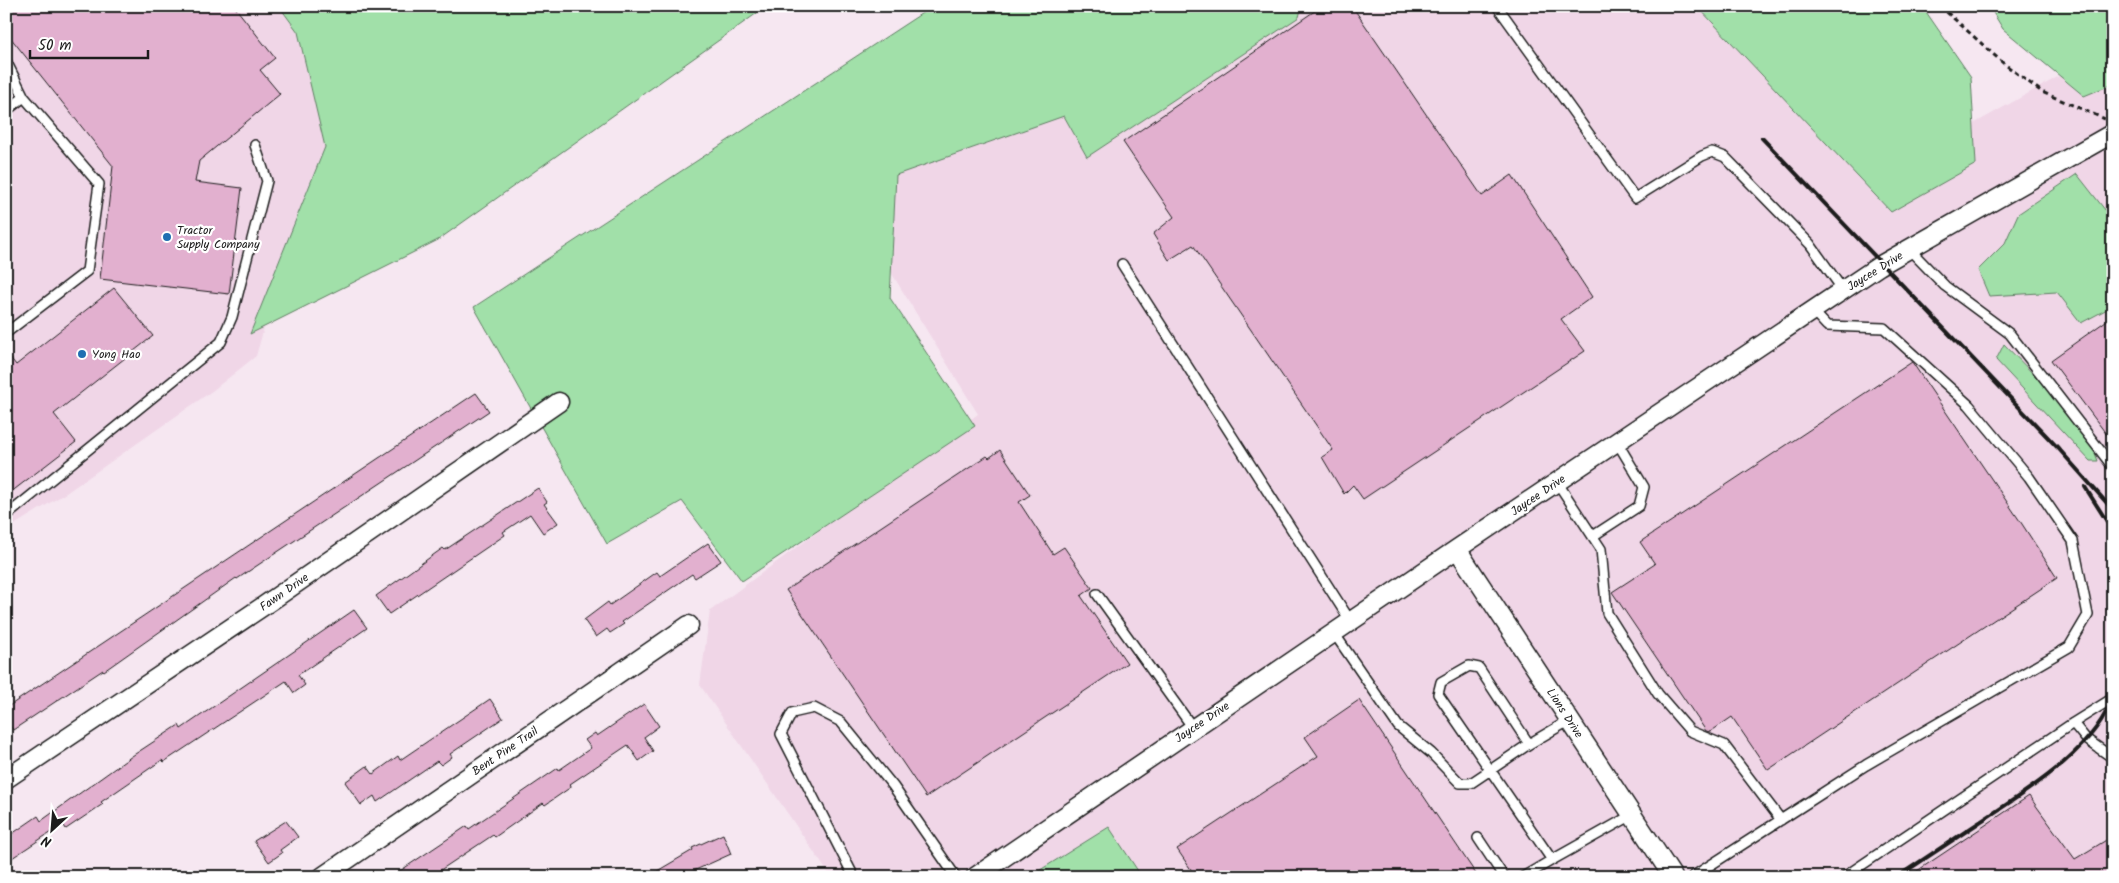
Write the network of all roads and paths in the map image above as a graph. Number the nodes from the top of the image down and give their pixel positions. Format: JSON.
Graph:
{"nodes":[{"id":1,"x":1497,"y":6,"type":"edge"},
{"id":2,"x":1940,"y":6,"type":"edge"},
{"id":3,"x":6,"y":61,"type":"edge"},
{"id":4,"x":24,"y":97,"type":"junction"},
{"id":5,"x":6,"y":111,"type":"edge"},
{"id":6,"x":2113,"y":122,"type":"edge"},
{"id":7,"x":2113,"y":133,"type":"edge"},
{"id":8,"x":255,"y":145,"type":"dead end"},
{"id":9,"x":1909,"y":249,"type":"junction"},
{"id":10,"x":1122,"y":264,"type":"dead end"},
{"id":11,"x":1843,"y":290,"type":"junction"},
{"id":12,"x":1812,"y":311,"type":"junction"},
{"id":13,"x":6,"y":333,"type":"edge"},
{"id":14,"x":559,"y":402,"type":"dead end"},
{"id":15,"x":1617,"y":442,"type":"junction"},
{"id":16,"x":2113,"y":467,"type":"edge"},
{"id":17,"x":1557,"y":482,"type":"junction"},
{"id":18,"x":6,"y":516,"type":"edge"},
{"id":19,"x":1593,"y":536,"type":"junction"},
{"id":20,"x":1457,"y":549,"type":"junction"},
{"id":21,"x":1097,"y":594,"type":"dead end"},
{"id":22,"x":1351,"y":622,"type":"junction"},
{"id":23,"x":689,"y":625,"type":"dead end"},
{"id":24,"x":1334,"y":632,"type":"junction"},
{"id":25,"x":2113,"y":698,"type":"edge"},
{"id":26,"x":1570,"y":720,"type":"junction"},
{"id":27,"x":2073,"y":723,"type":"junction"},
{"id":28,"x":1194,"y":728,"type":"junction"},
{"id":29,"x":1529,"y":744,"type":"junction"},
{"id":30,"x":2113,"y":758,"type":"edge"},
{"id":31,"x":1491,"y":770,"type":"junction"},
{"id":32,"x":6,"y":779,"type":"edge"},
{"id":33,"x":1632,"y":814,"type":"junction"},
{"id":34,"x":1781,"y":820,"type":"junction"},
{"id":35,"x":1478,"y":838,"type":"dead end"},
{"id":36,"x":1552,"y":860,"type":"junction"},
{"id":37,"x":1672,"y":876,"type":"edge"},
{"id":38,"x":322,"y":877,"type":"edge"},
{"id":39,"x":854,"y":877,"type":"edge"},
{"id":40,"x":956,"y":877,"type":"edge"},
{"id":41,"x":975,"y":877,"type":"edge"},
{"id":42,"x":1504,"y":877,"type":"edge"},
{"id":43,"x":1523,"y":877,"type":"edge"},
{"id":44,"x":1692,"y":877,"type":"edge"},
{"id":45,"x":1844,"y":877,"type":"edge"}],
"edges":[{"from":1,"to":11,"type":"lane"},
{"from":2,"to":6,"type":"path"},
{"from":3,"to":4,"type":"lane"},
{"from":4,"to":5,"type":"lane"},
{"from":4,"to":13,"type":"lane"},
{"from":7,"to":9,"type":"street","name":"Jaycee Drive"},
{"from":8,"to":18,"type":"lane"},
{"from":9,"to":11,"type":"street","name":"Jaycee Drive"},
{"from":9,"to":16,"type":"lane"},
{"from":10,"to":22,"type":"lane"},
{"from":11,"to":12,"type":"street","name":"Jaycee Drive"},
{"from":12,"to":15,"type":"street","name":"Jaycee Drive"},
{"from":12,"to":34,"type":"lane"},
{"from":14,"to":32,"type":"street","name":"Fawn Drive"},
{"from":15,"to":17,"type":"street","name":"Jaycee Drive"},
{"from":15,"to":19,"type":"lane"},
{"from":17,"to":19,"type":"lane"},
{"from":17,"to":20,"type":"street","name":"Jaycee Drive"},
{"from":19,"to":34,"type":"lane"},
{"from":20,"to":22,"type":"street","name":"Jaycee Drive"},
{"from":20,"to":26,"type":"street","name":"Lions Drive"},
{"from":21,"to":28,"type":"lane"},
{"from":22,"to":24,"type":"street","name":"Jaycee Drive"},
{"from":23,"to":38,"type":"street","name":"Bent Pine Trail"},
{"from":24,"to":28,"type":"street","name":"Jaycee Drive"},
{"from":24,"to":31,"type":"lane"},
{"from":25,"to":27,"type":"lane"},
{"from":26,"to":29,"type":"lane"},
{"from":26,"to":33,"type":"street","name":"Lions Drive"},
{"from":27,"to":30,"type":"lane"},
{"from":27,"to":45,"type":"lane"},
{"from":28,"to":41,"type":"street","name":"Jaycee Drive"},
{"from":29,"to":31,"type":"lane"},
{"from":29,"to":31,"type":"lane"},
{"from":31,"to":36,"type":"lane"},
{"from":33,"to":36,"type":"lane"},
{"from":33,"to":37,"type":"street","name":"Lions Drive"},
{"from":34,"to":44,"type":"lane"},
{"from":35,"to":42,"type":"lane"},
{"from":36,"to":43,"type":"lane"},
{"from":39,"to":40,"type":"lane"}]}
